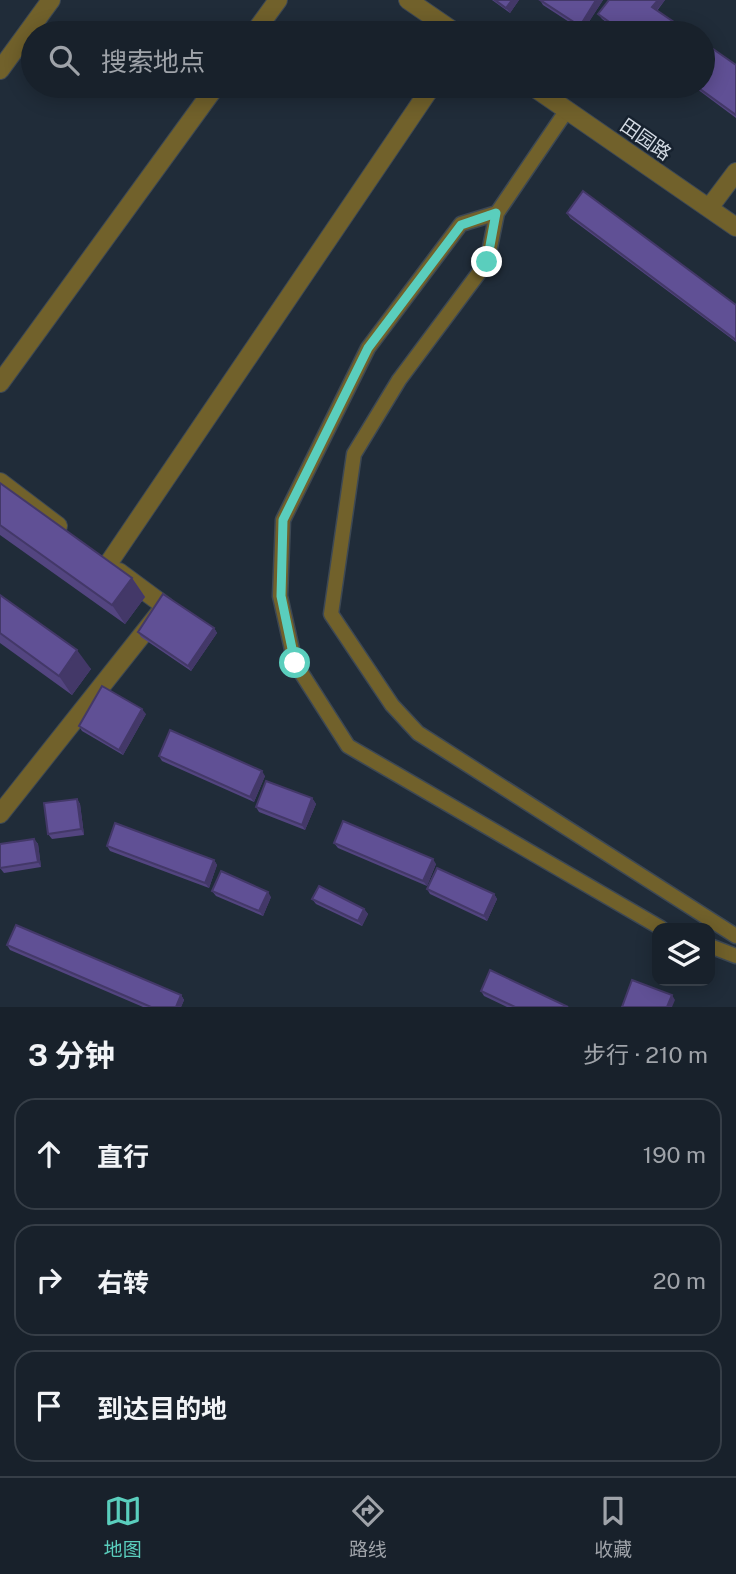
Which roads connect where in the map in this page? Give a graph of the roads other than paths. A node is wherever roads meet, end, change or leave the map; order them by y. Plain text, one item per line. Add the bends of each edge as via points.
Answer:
1 (51, 0) edge
2 (278, 0) edge
3 (408, 0) edge
4 (36, 21) edge
5 (263, 21) edge
6 (439, 21) edge
7 (21, 41) edge
8 (0, 70) edge
9 (207, 98) edge
10 (424, 98) edge
11 (550, 98) edge
12 (567, 110) junction
13 (736, 172) edge
14 (709, 208) junction
15 (496, 213) junction
16 (736, 227) edge
17 (0, 383) edge
18 (0, 482) edge
19 (76, 539) edge
20 (0, 814) edge
21 (652, 923) edge
22 (736, 936) edge
23 (715, 948) edge
24 (736, 956) edge

1 - 4 street
2 - 5 street
3 - 6 street
7 - 8 street
9 - 17 street
10 - 20 street via 103,560 165,606
11 - 12 street, 田园路
12 - 14 street, 田园路
12 - 15 street
13 - 14 street
14 - 16 street, 田园路
15 - 21 street via 461,225 368,348 283,520 281,596 295,663 348,746
15 - 22 street via 487,262 399,380 354,454 331,614 392,705 418,733
18 - 19 street
23 - 24 street

